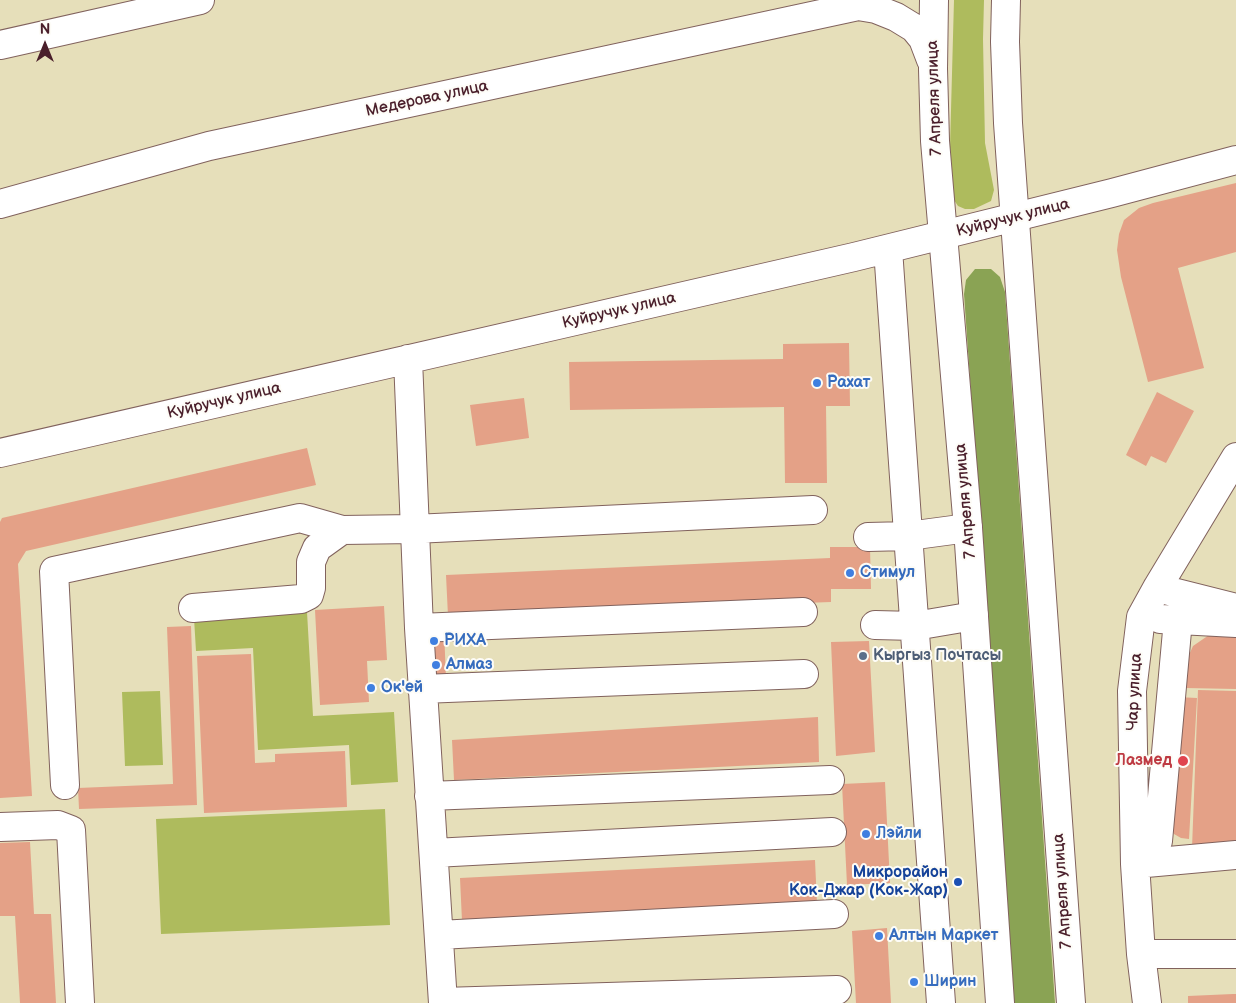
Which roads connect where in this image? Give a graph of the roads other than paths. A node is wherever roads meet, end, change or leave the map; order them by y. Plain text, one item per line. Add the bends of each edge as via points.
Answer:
1 (200, 0) edge
2 (934, 0) edge
3 (1006, 0) edge
4 (862, 3) edge
5 (0, 45) edge
6 (933, 65) junction
7 (1236, 160) edge
8 (0, 204) edge
9 (1016, 217) junction
10 (944, 235) junction
11 (888, 249) junction
12 (408, 359) junction
13 (0, 453) edge
14 (1236, 460) edge
15 (813, 510) dead end
16 (968, 528) junction
17 (414, 529) junction
18 (342, 530) junction
19 (908, 536) junction
20 (868, 537) dead end
21 (1157, 588) junction
22 (193, 608) dead end
23 (1236, 608) edge
24 (803, 612) dead end
25 (974, 616) junction
26 (1142, 617) junction
27 (1178, 620) junction
28 (1236, 623) edge
29 (875, 625) dead end
30 (915, 626) junction
31 (419, 628) junction
32 (804, 674) dead end
33 (422, 689) junction
34 (830, 780) dead end
35 (65, 785) dead end
36 (429, 796) junction
37 (0, 827) edge
38 (832, 832) dead end
39 (1158, 841) dead end
40 (434, 853) junction
41 (1236, 855) edge
42 (1135, 864) junction
43 (834, 914) dead end
44 (439, 935) junction
45 (1141, 954) junction
46 (1236, 954) edge
47 (837, 990) dead end
48 (443, 1002) edge
49 (80, 1003) edge
50 (941, 1003) edge
51 (1000, 1003) edge
52 (1071, 1003) edge
53 (1147, 1003) edge

1 - 5 main road
2 - 6 main road, 7 Апреля улица
3 - 9 main road, 7 Апреля улица via 1008,124
4 - 6 main road, Медерова улица via 914,28 926,44
4 - 8 main road, Медерова улица via 209,146
6 - 10 main road, 7 Апреля улица via 935,141
7 - 9 main road, Куйручук улица
9 - 10 main road, Куйручук улица
9 - 52 main road, 7 Апреля улица
10 - 11 main road, Куйручук улица
10 - 16 main road, 7 Апреля улица
11 - 12 main road, Куйручук улица
11 - 19 main road
12 - 13 main road, Куйручук улица
12 - 17 main road
14 - 21 main road, Чар улица
15 - 17 main road
16 - 19 main road
16 - 25 main road, 7 Апреля улица
17 - 18 main road
17 - 31 main road
18 - 22 main road via 317,548 311,562 309,595 302,599
18 - 35 main road via 300,518 54,571
19 - 20 main road
19 - 30 main road
21 - 23 main road
21 - 26 main road, Чар улица
24 - 31 main road
25 - 30 main road
25 - 51 main road, 7 Апреля улица
26 - 27 main road
26 - 42 main road, Чар улица via 1132,691
27 - 28 main road
27 - 39 main road
29 - 30 main road
30 - 50 main road
31 - 33 main road
32 - 33 main road
33 - 36 main road
34 - 36 main road
36 - 40 main road
37 - 49 main road via 58,825 71,830
38 - 40 main road
40 - 44 main road
41 - 42 main road
42 - 45 main road, Чар улица
43 - 44 main road
44 - 48 main road
45 - 46 main road
45 - 53 main road, Чар улица
47 - 48 main road

